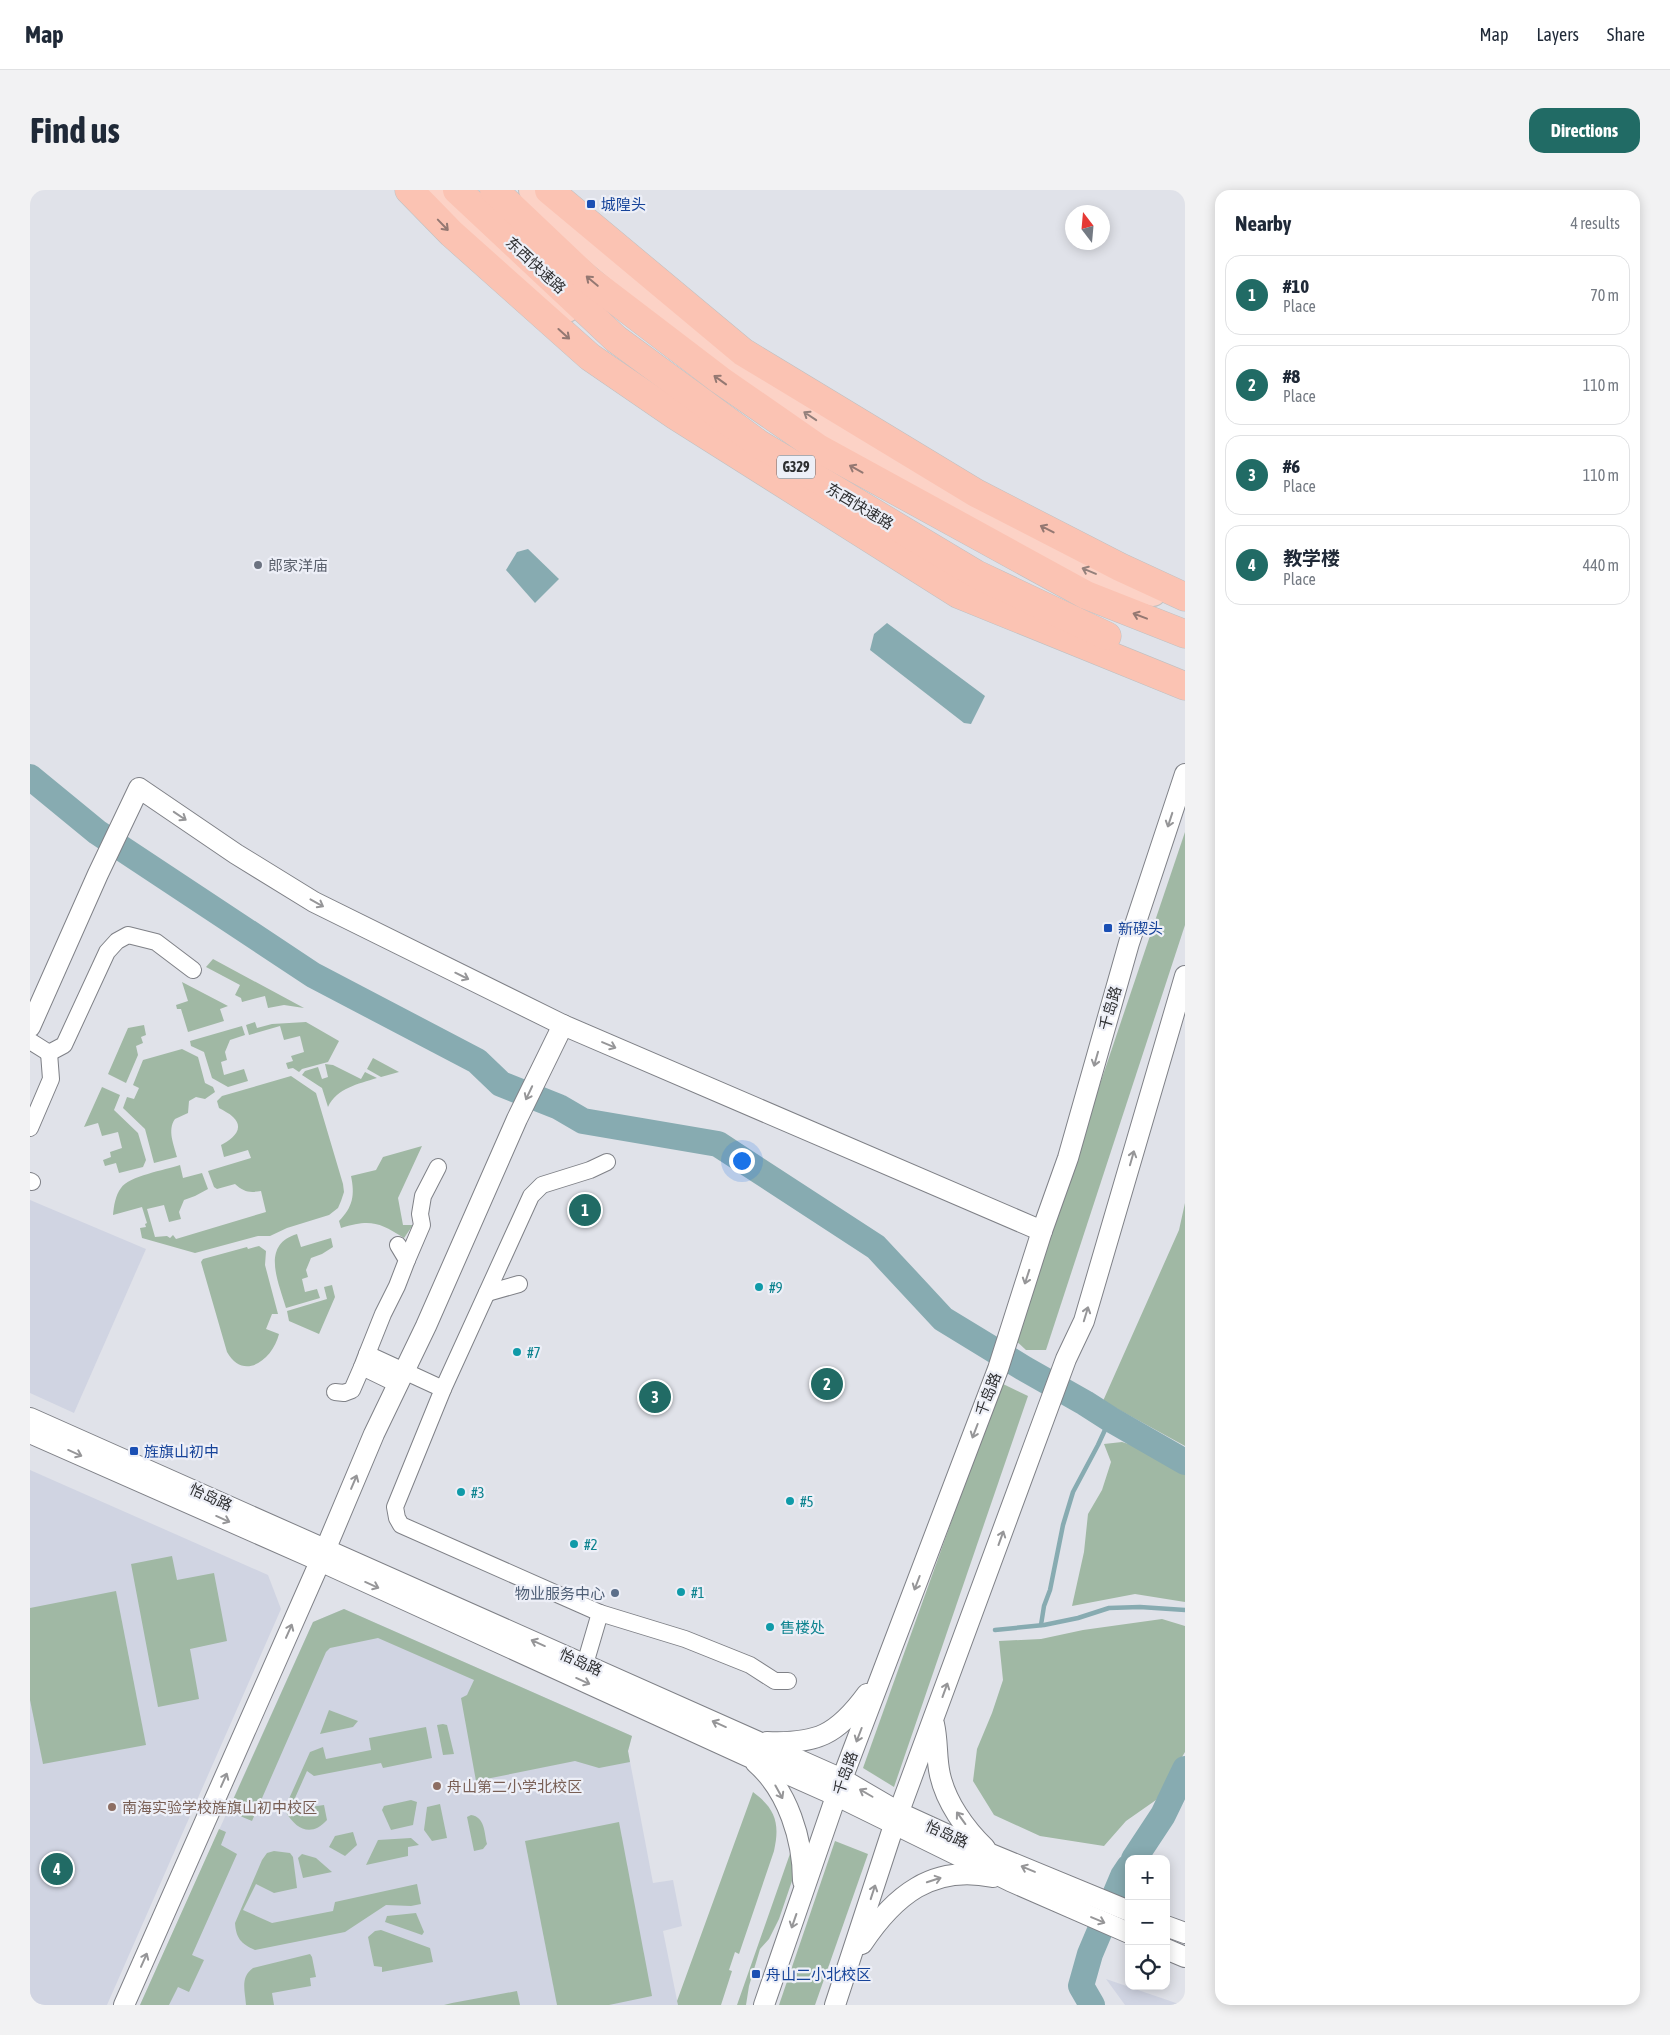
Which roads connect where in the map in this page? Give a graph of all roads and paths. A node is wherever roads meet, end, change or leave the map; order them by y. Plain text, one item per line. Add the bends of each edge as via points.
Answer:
1 (409, 190) edge
2 (437, 190) edge
3 (457, 190) edge
4 (494, 190) edge
5 (532, 190) edge
6 (550, 190) edge
7 (1185, 597) edge
8 (1185, 604) edge
9 (1185, 634) edge
10 (1185, 669) edge
11 (1185, 684) edge
12 (1185, 774) edge
13 (193, 970) dead end
14 (1185, 976) edge
15 (563, 1025) junction
16 (30, 1027) edge
17 (30, 1041) edge
18 (50, 1053) junction
19 (30, 1128) edge
20 (607, 1162) dead end
21 (438, 1167) dead end
22 (1042, 1231) junction
23 (398, 1245) dead end
24 (407, 1260) junction
25 (519, 1284) dead end
26 (487, 1293) junction
27 (364, 1360) junction
28 (401, 1378) junction
29 (443, 1389) junction
30 (335, 1392) dead end
31 (30, 1418) edge
32 (30, 1433) edge
33 (323, 1555) junction
34 (600, 1613) junction
35 (585, 1664) junction
36 (882, 1675) junction
37 (788, 1681) dead end
38 (934, 1722) junction
39 (752, 1748) junction
40 (840, 1788) junction
41 (897, 1819) junction
42 (992, 1854) junction
43 (1010, 1881) junction
44 (803, 1894) junction
45 (1070, 1897) junction
46 (1125, 1910) edge
47 (1170, 1928) edge
48 (1125, 1931) edge
49 (1185, 1934) edge
50 (1170, 1951) edge
51 (1185, 1957) edge
52 (851, 1960) junction
53 (124, 2005) edge
54 (764, 2005) edge
55 (835, 2005) edge

1 -> 11 highway via 452,234 590,357 676,416 958,594 1129,665
2 - 11 main road via 506,258 673,397 976,584
3 - 10 highway, 东西快速路 / G329 via 616,339 759,444 976,574
9 -> 4 highway, 东西快速路 / G329 via 1086,595 818,448 720,380 590,280
8 -> 5 main road via 1091,573 916,486 729,362 572,230
7 -> 6 highway via 976,493 743,352
12 -> 22 street, 千岛路 via 1129,943 1068,1158
13 - 18 street via 156,942 128,935 117,941 107,952 64,1045
38 -> 14 street via 1066,1359 1084,1322
16 -> 15 street via 140,788 236,854 314,902
15 -> 22 street
15 -> 28 street via 517,1119
17 - 18 street
18 - 19 street via 51,1079
20 - 26 street via 542,1185 531,1196
21 - 24 street via 423,1196 422,1225
22 -> 36 street, 千岛路 via 998,1369
23 - 24 street
24 - 27 street
25 - 26 street
26 - 29 street
27 - 28 street
27 - 30 street via 352,1390
28 - 29 street
33 -> 28 street
29 - 34 street via 395,1507 401,1525
31 - 33 street, 怡岛路
32 -> 33 street
35 -> 33 street, 怡岛路
33 -> 39 street
53 -> 33 street
34 - 35 street
34 - 37 street via 685,1639 750,1665 774,1681
39 -> 35 street, 怡岛路
36 - 39 street via 852,1716 821,1736 807,1741
36 -> 40 street, 千岛路
38 - 41 street
42 -> 38 street via 978,1841 945,1791
39 - 40 street, 怡岛路
39 -> 44 street via 788,1808 801,1848
40 - 41 street, 怡岛路
40 - 44 street, 千岛路
41 - 42 street, 怡岛路
41 - 43 street
52 -> 41 street
45 -> 42 street, 怡岛路
43 - 45 street
52 -> 43 street via 890,1909 919,1885 939,1877 958,1876 984,1875
44 -> 54 street, 千岛路
45 - 46 street, 怡岛路
45 -> 48 street
47 - 49 street
50 - 51 street
52 - 55 street

